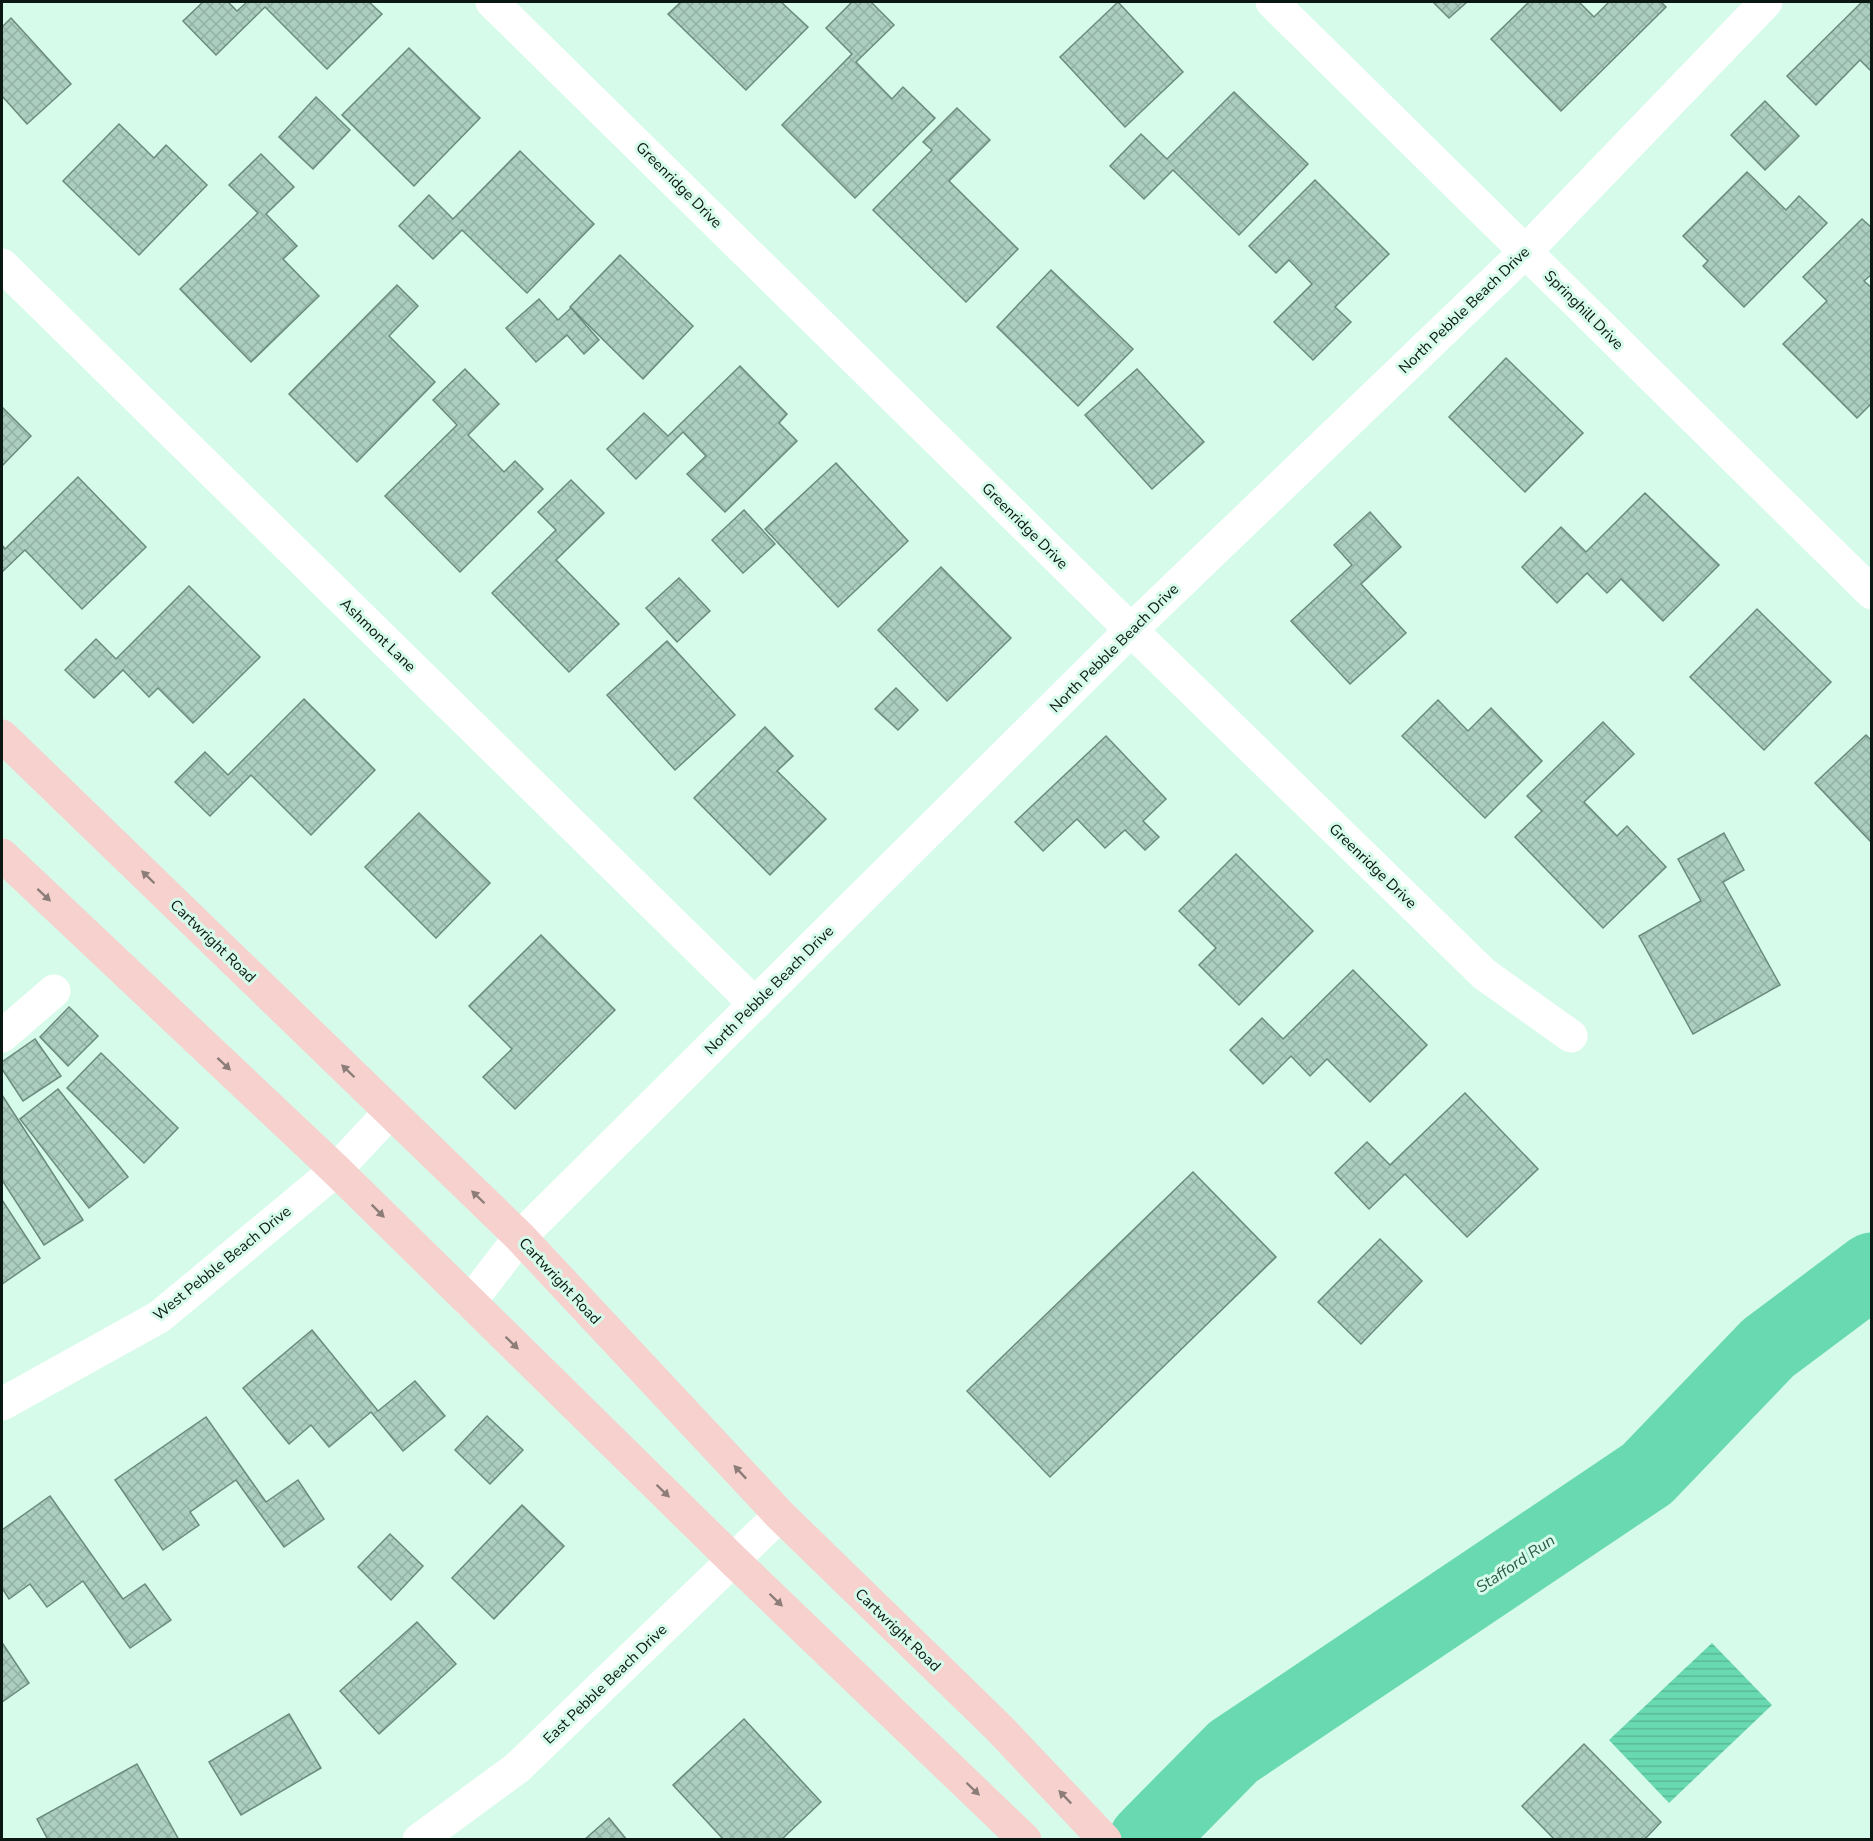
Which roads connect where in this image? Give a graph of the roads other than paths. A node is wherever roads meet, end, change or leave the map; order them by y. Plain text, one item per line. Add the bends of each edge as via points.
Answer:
1 (492, 2) edge
2 (1272, 2) edge
3 (1766, 2) edge
4 (1525, 252) junction
5 (2, 265) edge
6 (1872, 593) edge
7 (1131, 630) junction
8 (2, 736) edge
9 (2, 855) edge
10 (54, 991) dead end
11 (755, 1004) junction
12 (1571, 1035) dead end
13 (2, 1036) edge
14 (390, 1112) junction
15 (336, 1170) junction
16 (520, 1237) junction
17 (470, 1302) junction
18 (2, 1404) edge
19 (780, 1515) junction
20 (734, 1560) junction
21 (419, 1839) edge
22 (1025, 1839) edge
23 (1105, 1839) edge

1 - 7 street, Greenridge Drive
2 - 4 street, Springhill Drive
3 - 4 street, North Pebble Beach Drive
4 - 6 street, Springhill Drive
4 - 7 street, North Pebble Beach Drive
5 - 11 street, Ashmont Lane
7 - 11 street, North Pebble Beach Drive
7 - 12 street, Greenridge Drive via 1485,974
14 -> 8 main road, Cartwright Road
9 -> 15 main road
10 - 13 street
11 - 16 street, North Pebble Beach Drive
14 - 15 street, West Pebble Beach Drive
16 -> 14 main road, Cartwright Road
15 -> 17 main road
15 - 18 street, West Pebble Beach Drive via 159,1317
16 - 17 street, North Pebble Beach Drive
19 -> 16 main road, Cartwright Road
17 -> 20 main road
19 - 20 street, East Pebble Beach Drive
23 -> 19 main road, Cartwright Road via 998,1727
20 - 21 street, East Pebble Beach Drive via 517,1768
20 -> 22 main road

